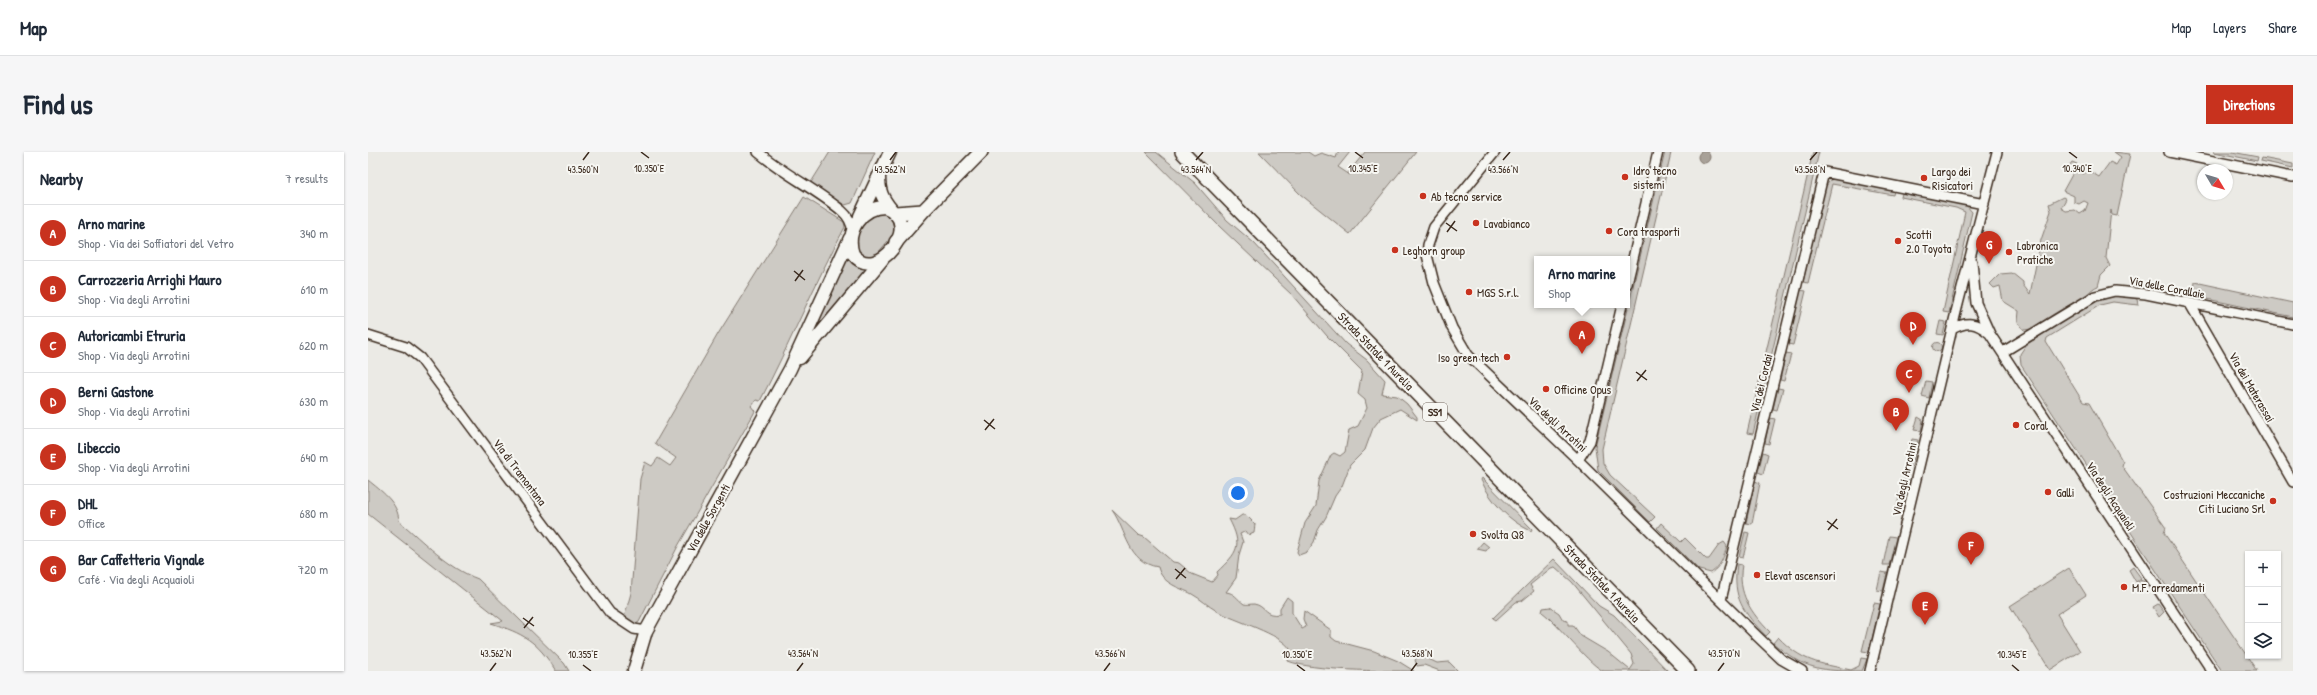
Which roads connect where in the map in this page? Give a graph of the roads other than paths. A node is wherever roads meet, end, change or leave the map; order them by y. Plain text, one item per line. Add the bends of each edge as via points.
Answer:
1 (758, 152) edge
2 (890, 152) edge
3 (981, 152) edge
4 (1171, 152) edge
5 (1182, 152) edge
6 (1495, 152) edge
7 (1658, 152) edge
8 (1997, 152) edge
9 (2169, 152) edge
10 (970, 158) edge
11 (879, 176) junction
12 (2293, 177) edge
13 (1984, 204) junction
14 (865, 206) junction
15 (842, 211) junction
16 (893, 211) junction
17 (923, 211) junction
18 (858, 221) junction
19 (851, 235) junction
20 (896, 242) junction
21 (1972, 252) junction
22 (883, 258) junction
23 (1630, 271) edge
24 (2190, 304) junction
25 (1621, 308) edge
26 (2293, 324) edge
27 (1952, 329) junction
28 (1990, 334) junction
29 (368, 335) edge
30 (2003, 352) junction
31 (790, 369) junction
32 (1578, 460) junction
33 (2293, 482) edge
34 (1721, 600) junction
35 (646, 631) junction
36 (634, 671) edge
37 (1677, 671) edge
38 (1688, 671) edge
39 (1802, 671) edge
40 (1870, 671) edge
41 (2212, 671) edge

1 - 15 street
2 - 11 main road, Via delle Sorgenti
3 - 10 highway
4 - 37 highway, Strada Statale 1 Aurelia / SS1
5 - 38 highway, Strada Statale 1 Aurelia / SS1
6 - 32 street, Via degli Arrotini via 1431,233 1427,255 1434,283 1452,328 1468,355
7 - 23 street
8 - 13 street, Via degli Arrotini
9 - 12 street
10 - 17 highway
11 - 14 main road, Via delle Sorgenti
11 - 16 main road, Via delle Sorgenti via 882,199
13 - 21 street, Via degli Arrotini
13 - 34 street, Via dei Cordai via 1824,172
14 - 15 street via 855,212
14 - 18 main road, Via delle Sorgenti
15 - 19 street via 850,222
16 - 17 highway
16 - 18 main road, Via delle Sorgenti via 885,207 873,208
16 - 20 main road, Via delle Sorgenti via 902,229
17 - 20 highway
18 - 19 main road, Via delle Sorgenti
19 - 22 main road via 852,254 860,261 867,264
19 - 31 main road, Via delle Sorgenti
20 - 22 main road, Via delle Sorgenti
21 - 27 street, Via degli Arrotini
21 - 28 street, Via degli Acquaioli via 1976,303
22 - 31 main road, Via delle Sorgenti
24 - 26 street, Via delle Corallaie
24 - 30 street, Via delle Corallaie via 2134,292 2105,292
24 - 33 street, Via dei Materassai
25 - 32 street via 1590,441
27 - 28 street, Via degli Acquaioli via 1967,323 1981,326
27 - 40 street, Via degli Arrotini
28 - 30 street, Via degli Acquaioli
29 - 35 street, Via di Tramontana via 406,347 420,358 610,613 634,629
30 - 41 street, Via degli Acquaioli
31 - 35 main road, Via delle Sorgenti
32 - 34 street, Via degli Arrotini
34 - 39 street, Via degli Arrotini via 1773,652
35 - 36 main road, Via delle Sorgenti

